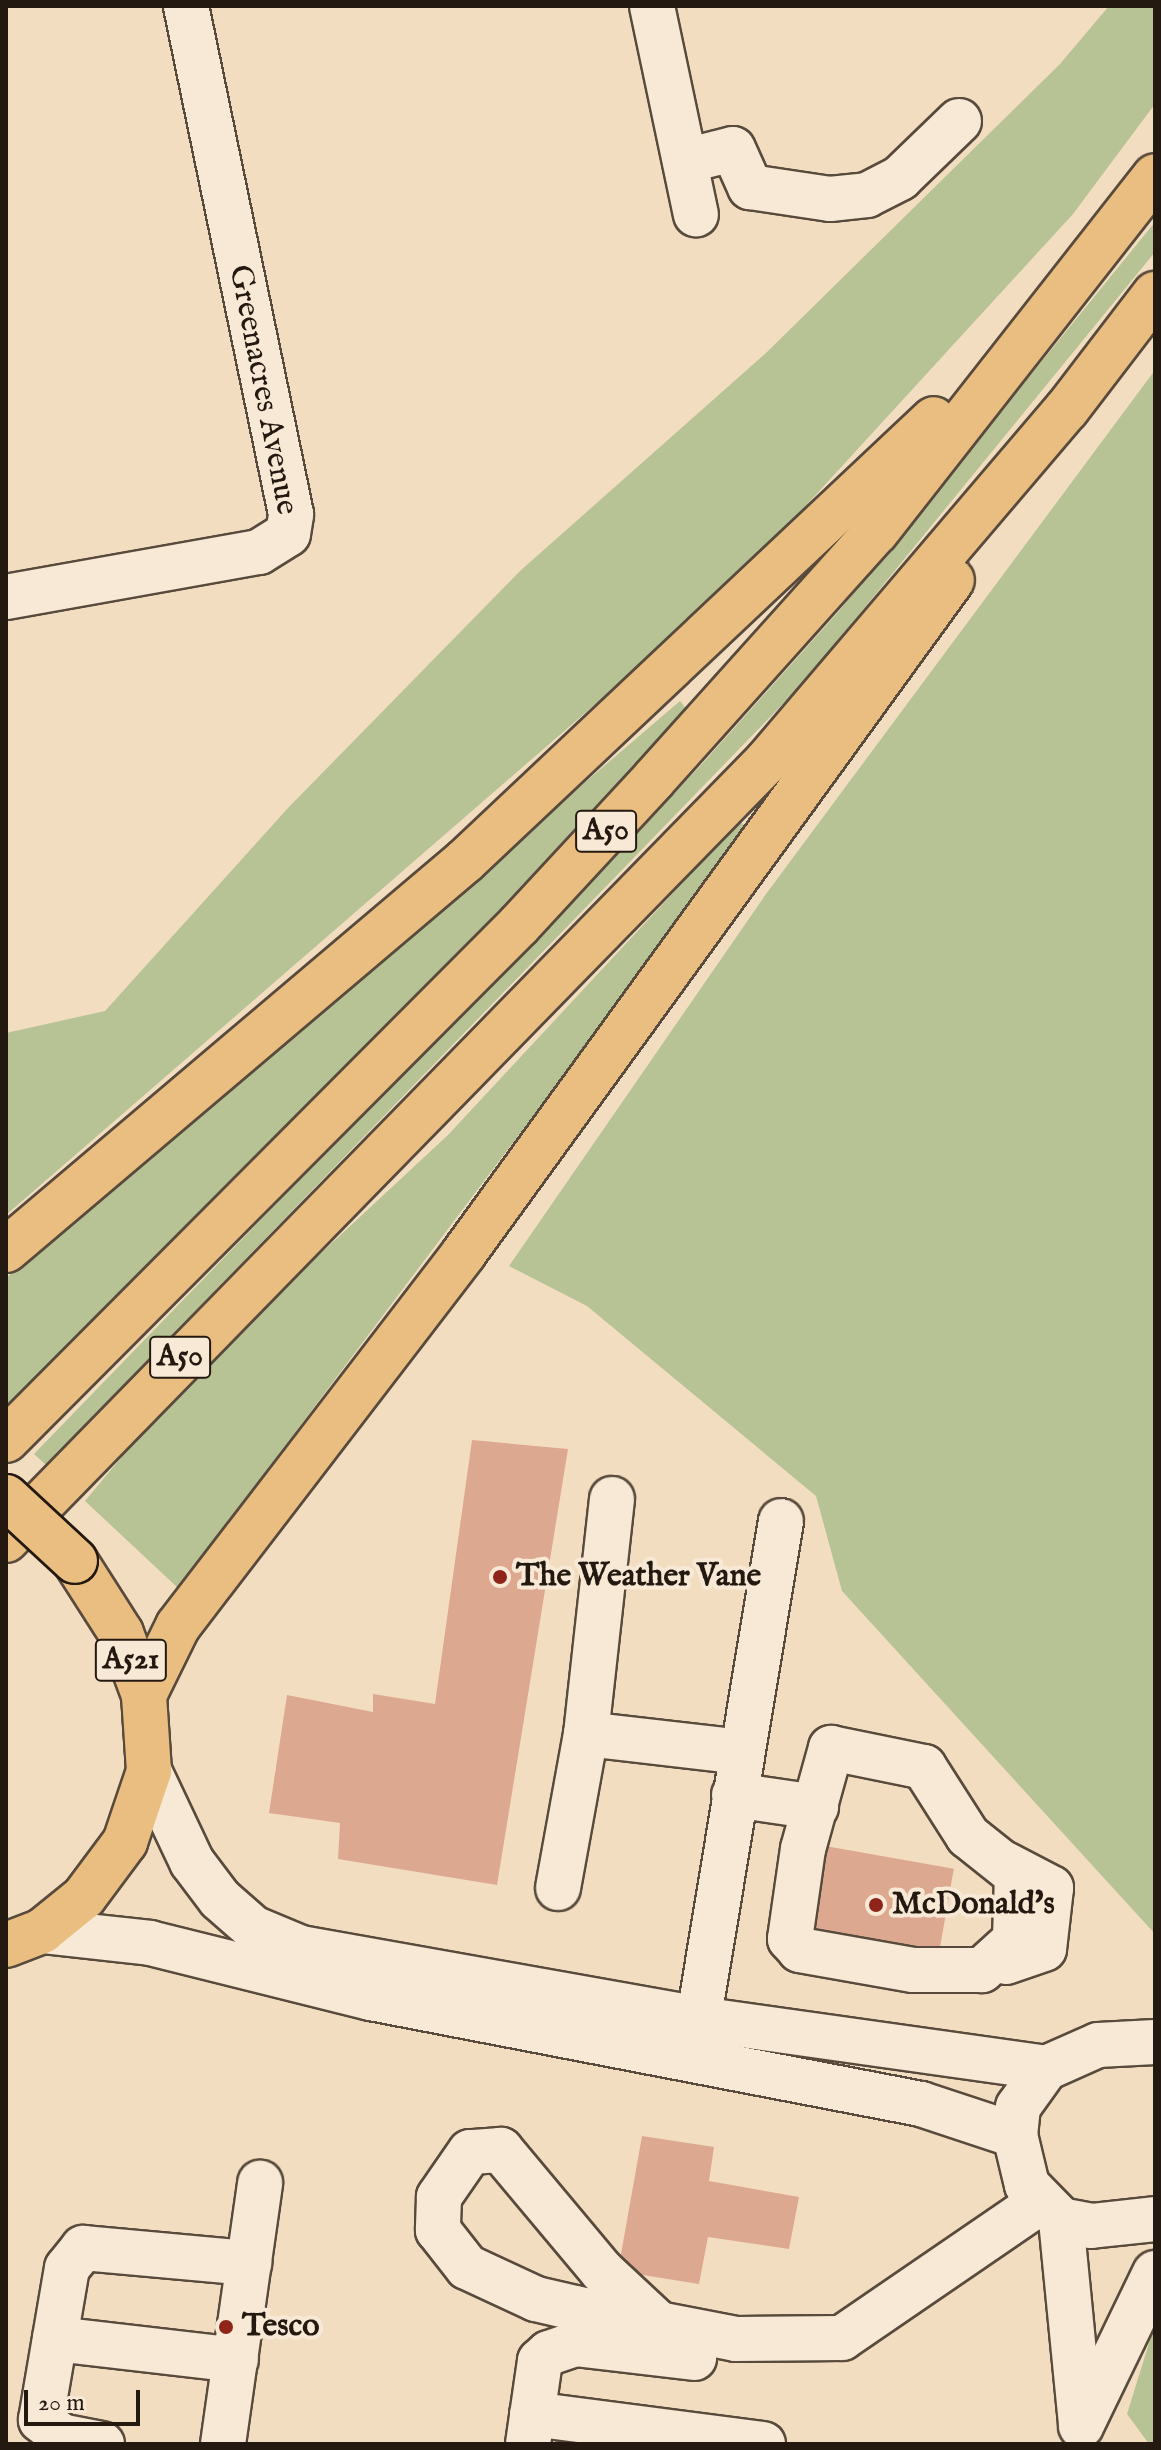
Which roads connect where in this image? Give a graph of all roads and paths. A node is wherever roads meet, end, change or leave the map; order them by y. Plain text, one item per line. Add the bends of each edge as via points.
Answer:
1 (186, 6) edge
2 (652, 6) edge
3 (959, 121) dead end
4 (685, 161) junction
5 (1155, 176) edge
6 (696, 214) dead end
7 (1069, 282) junction
8 (1155, 294) edge
9 (1067, 409) junction
10 (6, 597) edge
11 (6, 1250) edge
12 (6, 1440) edge
13 (6, 1497) edge
14 (612, 1499) dead end
15 (781, 1521) dead end
16 (6, 1540) edge
17 (144, 1695) junction
18 (586, 1734) junction
19 (741, 1752) junction
20 (149, 1771) junction
21 (734, 1795) junction
22 (816, 1807) junction
23 (558, 1888) dead end
24 (24, 1938) edge
25 (696, 2039) junction
26 (1155, 2042) edge
27 (1046, 2068) junction
28 (1015, 2135) junction
29 (260, 2183) dead end
30 (1050, 2212) junction
31 (1155, 2219) edge
32 (249, 2263) junction
33 (1155, 2273) edge
34 (536, 2299) junction
35 (659, 2324) junction
36 (55, 2339) junction
37 (736, 2339) junction
38 (236, 2360) junction
39 (522, 2434) edge
40 (1079, 2434) edge
41 (102, 2444) edge
42 (223, 2444) edge
43 (763, 2444) edge

1 - 10 street, Greenacres Avenue via 291,514 288,534 259,552
2 - 4 street
3 - 4 street via 900,178 867,195 830,199 750,187 733,149
4 - 6 street
5 - 7 main road, A50
7 - 11 main road via 832,521 612,728
7 - 12 main road, A50 via 876,532 644,790
8 - 9 main road, A50
9 - 16 main road, A50 via 767,761
9 - 17 main road via 885,680 464,1253 178,1626
13 - 17 main road, A521, bridge via 75,1561 121,1633
14 - 18 street
15 - 19 street
17 - 20 main road, A521
18 - 19 street
18 - 23 street
19 - 21 street
20 - 24 main road, A521 via 125,1842 84,1897
20 - 25 street via 192,1862 253,1928 337,1959
21 - 22 street
21 - 25 street
22 - 22 street via 790,1939 800,1950 913,1970 982,1970 1044,1949 1051,1888 1005,1864 968,1836 924,1767 831,1748
24 - 25 street via 150,1943 371,1998
25 - 27 street
25 - 28 street
26 - 27 street via 1098,2045
27 - 28 street via 1018,2107
28 - 30 street via 1018,2161
29 - 32 street
30 - 31 street via 1091,2226
30 - 37 street via 842,2338
30 - 40 street
32 - 36 street via 83,2248 67,2268
32 - 38 street
33 - 40 street
34 - 35 street
34 - 35 street via 467,2267 438,2230 439,2197 470,2152 501,2150 602,2271
34 - 39 street
35 - 37 street
36 - 38 street
36 - 41 street via 41,2420 61,2436
37 - 39 street via 694,2358 575,2344 540,2361
38 - 42 street
39 - 43 street

